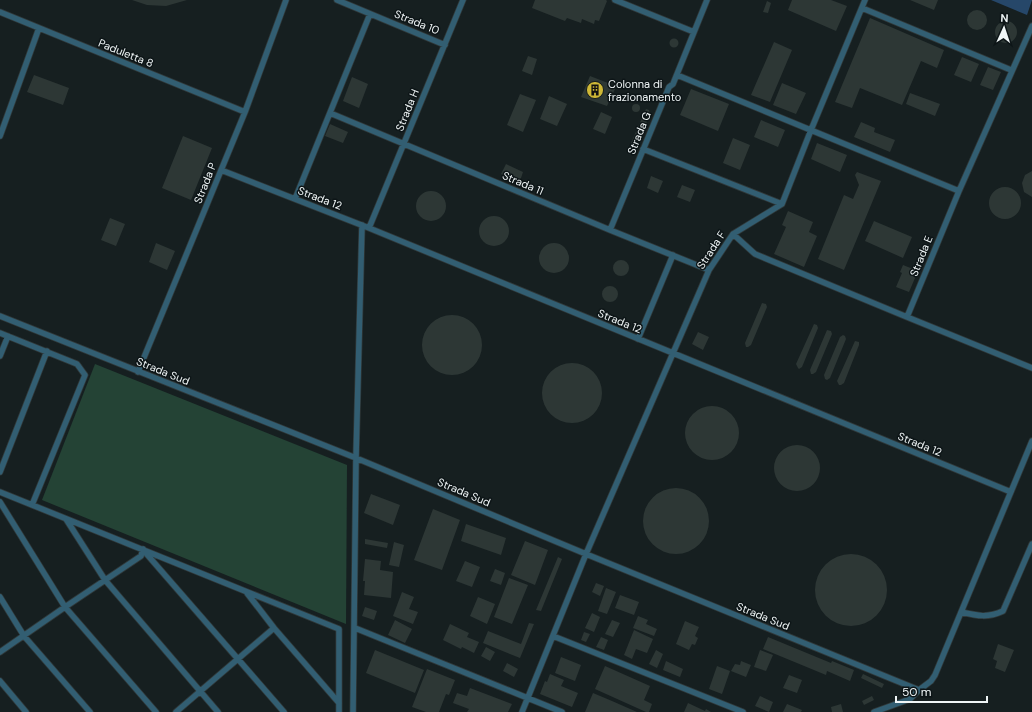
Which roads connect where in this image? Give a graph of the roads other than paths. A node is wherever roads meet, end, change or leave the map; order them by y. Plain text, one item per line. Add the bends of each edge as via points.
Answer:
1 (286, 0) edge
2 (337, 0) edge
3 (463, 0) edge
4 (615, 0) edge
5 (708, 0) edge
6 (865, 0) edge
7 (862, 8) junction
8 (0, 12) edge
9 (370, 14) junction
10 (1032, 26) edge
11 (39, 28) junction
12 (694, 32) junction
13 (445, 44) junction
14 (1011, 70) junction
15 (677, 75) junction
16 (245, 112) junction
17 (330, 113) junction
18 (811, 130) junction
19 (0, 136) edge
20 (404, 144) junction
21 (643, 150) junction
22 (221, 170) junction
23 (959, 191) junction
24 (295, 199) junction
25 (782, 204) junction
26 (362, 225) junction
27 (369, 228) junction
28 (610, 230) junction
29 (734, 234) junction
30 (673, 255) junction
31 (709, 270) junction
32 (0, 316) edge
33 (907, 317) junction
34 (0, 333) edge
35 (8, 336) junction
36 (638, 339) junction
37 (47, 351) junction
38 (673, 354) junction
39 (0, 356) edge
40 (1032, 368) edge
41 (138, 372) junction
42 (1032, 441) edge
43 (356, 458) junction
44 (0, 472) edge
45 (0, 492) edge
46 (1010, 492) junction
47 (0, 502) edge
48 (32, 505) junction
49 (66, 518) junction
50 (1032, 544) edge
51 (143, 549) junction
52 (586, 554) junction
53 (105, 580) junction
54 (246, 591) junction
55 (0, 597) edge
56 (65, 607) junction
57 (961, 612) junction
58 (274, 628) junction
59 (355, 628) junction
60 (24, 636) junction
61 (553, 636) junction
62 (0, 652) edge
63 (238, 660) junction
64 (0, 681) edge
65 (919, 690) junction
66 (200, 692) junction
67 (527, 697) junction
68 (339, 703) junction
69 (26, 712) edge
70 (90, 712) edge
71 (156, 712) edge
72 (176, 712) edge
73 (218, 712) edge
74 (284, 712) edge
75 (339, 712) edge
76 (353, 712) edge
77 (522, 712) edge
78 (562, 712) edge
79 (744, 712) edge
80 (874, 712) edge

1 - 16 lane, Strada P
2 - 9 lane, Strada 10
3 - 13 lane, Strada H
4 - 12 lane
5 - 12 lane, Strada G
6 - 7 lane
7 - 14 lane
7 - 18 lane
8 - 11 lane, Paduletta 8
9 - 13 lane, Strada 10
9 - 17 lane
10 - 14 lane, Strada E
11 - 16 lane, Paduletta 8
11 - 19 lane
12 - 15 lane, Strada G
13 - 20 lane, Strada H
14 - 23 lane, Strada E
15 - 18 lane
15 - 21 lane, Strada G via 669,87
16 - 22 lane, Strada P
17 - 20 lane, Strada 11
17 - 24 lane
18 - 23 lane
18 - 25 lane
20 - 27 lane, Strada H
20 - 28 lane, Strada 11
21 - 25 lane
21 - 28 lane, Strada G
22 - 24 lane, Strada 12
22 - 41 lane, Strada P
23 - 33 lane, Strada E
24 - 26 lane, Strada 12
25 - 29 lane, Strada F
26 - 27 lane, Strada 12
26 - 43 lane
27 - 36 lane, Strada 12
28 - 30 lane, Strada 11
29 - 31 lane, Strada F
29 - 33 lane via 755,254
30 - 31 lane, Strada 11
30 - 36 lane
31 - 38 lane, Strada F
32 - 41 lane, Strada Sud
33 - 40 lane
34 - 35 lane
35 - 37 lane
35 - 39 lane
36 - 38 lane, Strada 12
37 - 44 lane
37 - 48 lane via 77,364 85,375
38 - 46 lane, Strada 12
38 - 52 lane, Strada F
41 - 43 lane, Strada Sud
42 - 46 lane
43 - 52 lane, Strada Sud
43 - 59 lane
45 - 48 lane
46 - 57 lane
47 - 56 lane
48 - 49 lane
49 - 51 lane
49 - 53 lane
50 - 57 lane via 1003,612 992,616
51 - 53 lane via 141,556
51 - 54 lane
51 - 63 lane
52 - 61 lane, Strada F
52 - 65 lane, Strada Sud
53 - 56 lane
53 - 66 lane
54 - 58 lane
54 - 68 lane via 339,629
55 - 60 lane
56 - 60 lane
56 - 71 lane
57 - 65 lane via 936,675
58 - 63 lane
58 - 68 lane
59 - 67 lane
59 - 76 lane
60 - 62 lane
60 - 70 lane
61 - 67 lane, Strada F
61 - 79 lane
63 - 66 lane
63 - 74 lane
64 - 69 lane
65 - 80 lane via 910,699
66 - 72 lane
66 - 73 lane
67 - 77 lane, Strada F
67 - 78 lane
68 - 75 lane

